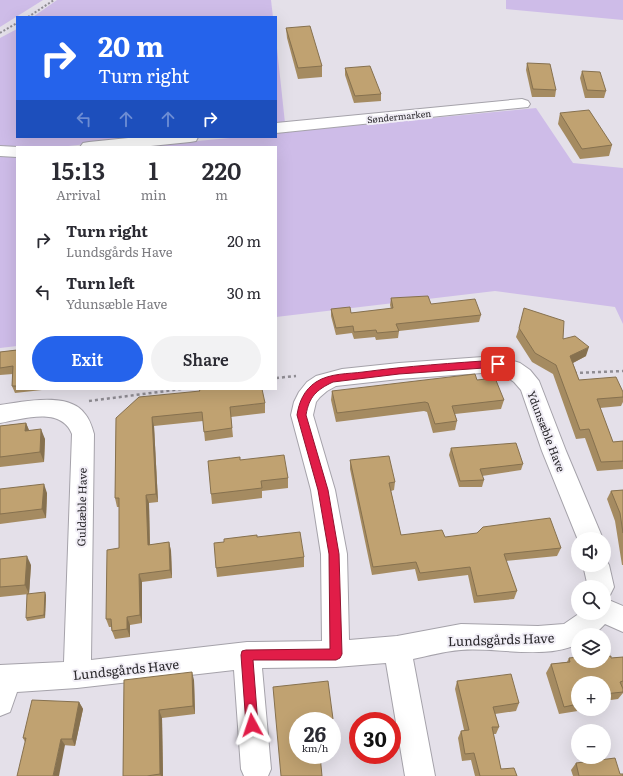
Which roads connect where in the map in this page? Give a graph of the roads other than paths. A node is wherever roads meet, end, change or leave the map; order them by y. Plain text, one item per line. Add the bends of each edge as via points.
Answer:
1 (522, 104) dead end
2 (277, 128) edge
3 (180, 138) edge
4 (99, 146) edge
5 (0, 151) edge
6 (16, 152) edge
7 (0, 414) edge
8 (587, 532) edge
9 (611, 614) edge
10 (592, 620) edge
11 (623, 620) edge
12 (397, 649) junction
13 (336, 654) junction
14 (246, 655) junction
15 (77, 675) junction
16 (2, 687) edge
17 (256, 769) dead end
18 (420, 776) edge

1 - 2 street, Søndermarken
3 - 4 street
5 - 6 street
7 - 15 street, Guldæble Have via 42,408 62,410 76,418 83,434
8 - 13 street, Ydunsæble Have via 531,387 512,369 498,364 399,370 331,379 320,384 310,393 302,415 323,490 334,554
9 - 11 street
10 - 12 street, Lundsgårds Have via 567,636 538,639 461,637
12 - 13 street, Lundsgårds Have
12 - 18 street
13 - 14 street, Lundsgårds Have
14 - 15 street, Lundsgårds Have
14 - 17 street
15 - 16 street, Lundsgårds Have

